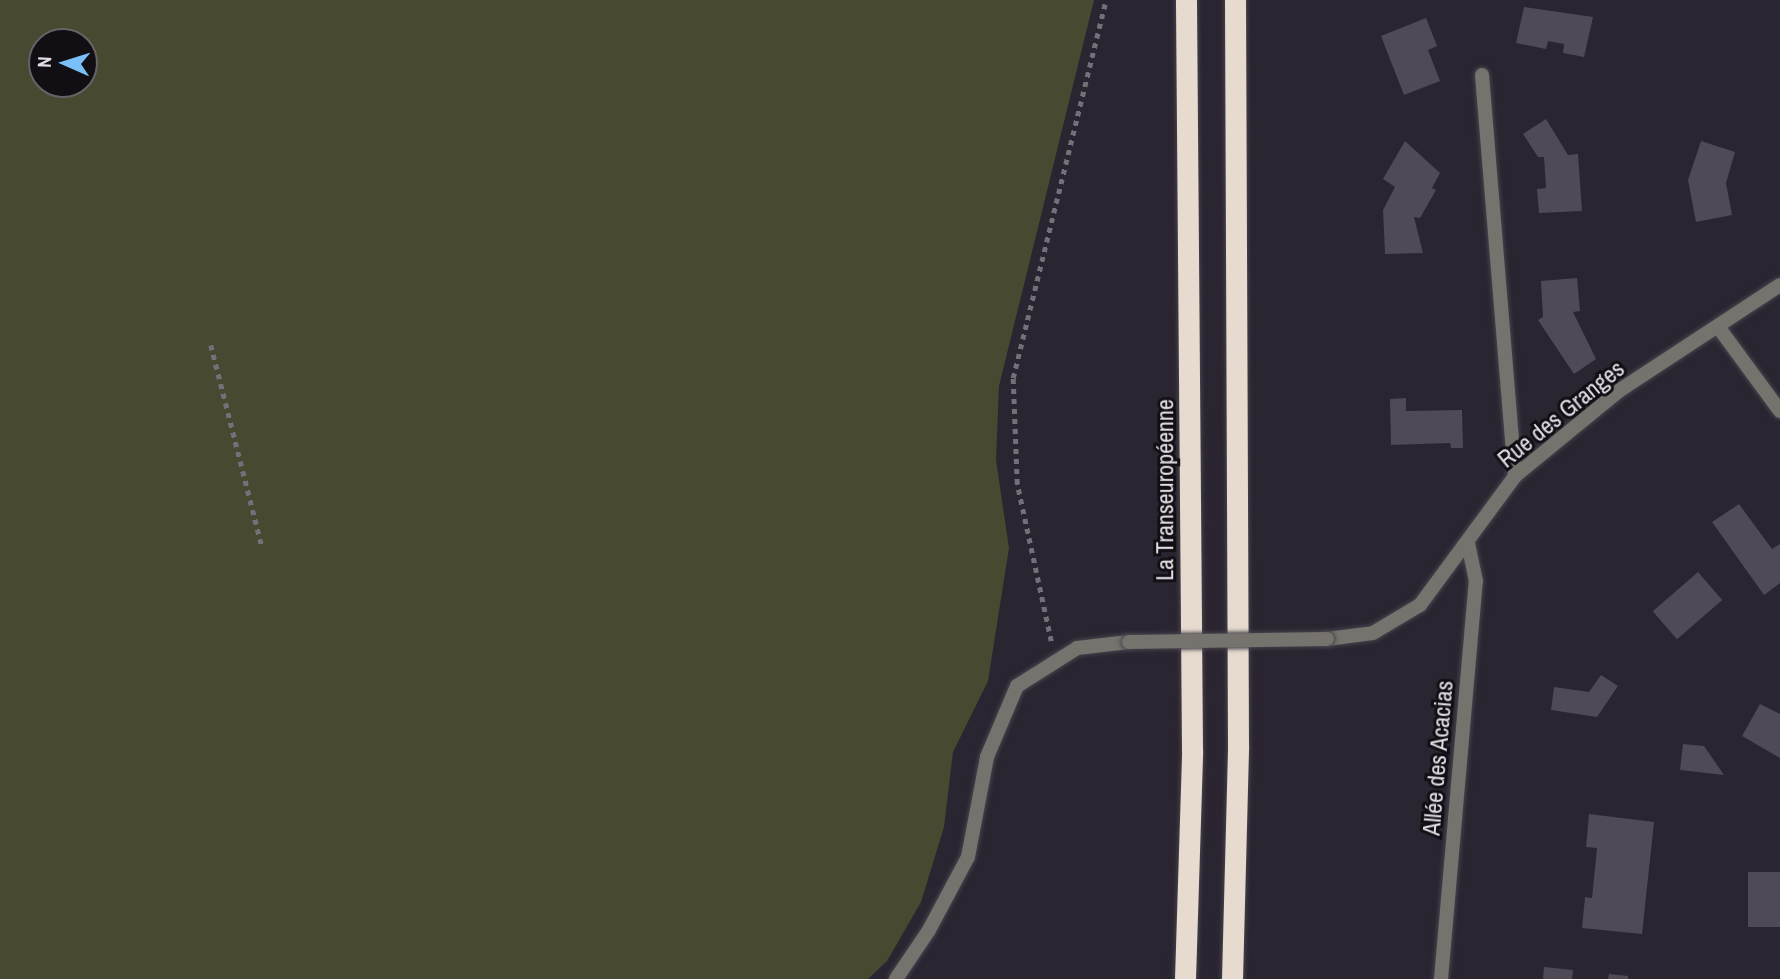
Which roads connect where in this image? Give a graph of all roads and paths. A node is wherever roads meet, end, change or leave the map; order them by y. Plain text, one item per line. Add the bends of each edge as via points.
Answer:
1 (1106, 0) edge
2 (1186, 0) edge
3 (1235, 0) edge
4 (1482, 75) dead end
5 (1780, 285) edge
6 (1719, 328) junction
7 (211, 345) dead end
8 (1780, 411) edge
9 (1516, 476) junction
10 (1468, 542) junction
11 (262, 546) dead end
12 (1054, 663) junction
13 (896, 979) edge
14 (1185, 979) edge
15 (1232, 979) edge
16 (1441, 979) edge

1 - 12 path via 1013,378 1017,484
2 - 14 highway, La Transeuropéenne via 1192,750
3 - 15 highway via 1238,745
4 - 9 street
5 - 6 street, Rue des Granges
6 - 8 street
6 - 9 street, Rue des Granges via 1620,390
7 - 11 path
9 - 10 street, Rue des Granges
10 - 12 street, Rue des Granges, bridge via 1420,605 1373,633 1327,639 1129,642 1077,648
10 - 16 street, Allée des Acacias via 1476,581
12 - 13 street via 1017,686 987,757 968,857 929,930

